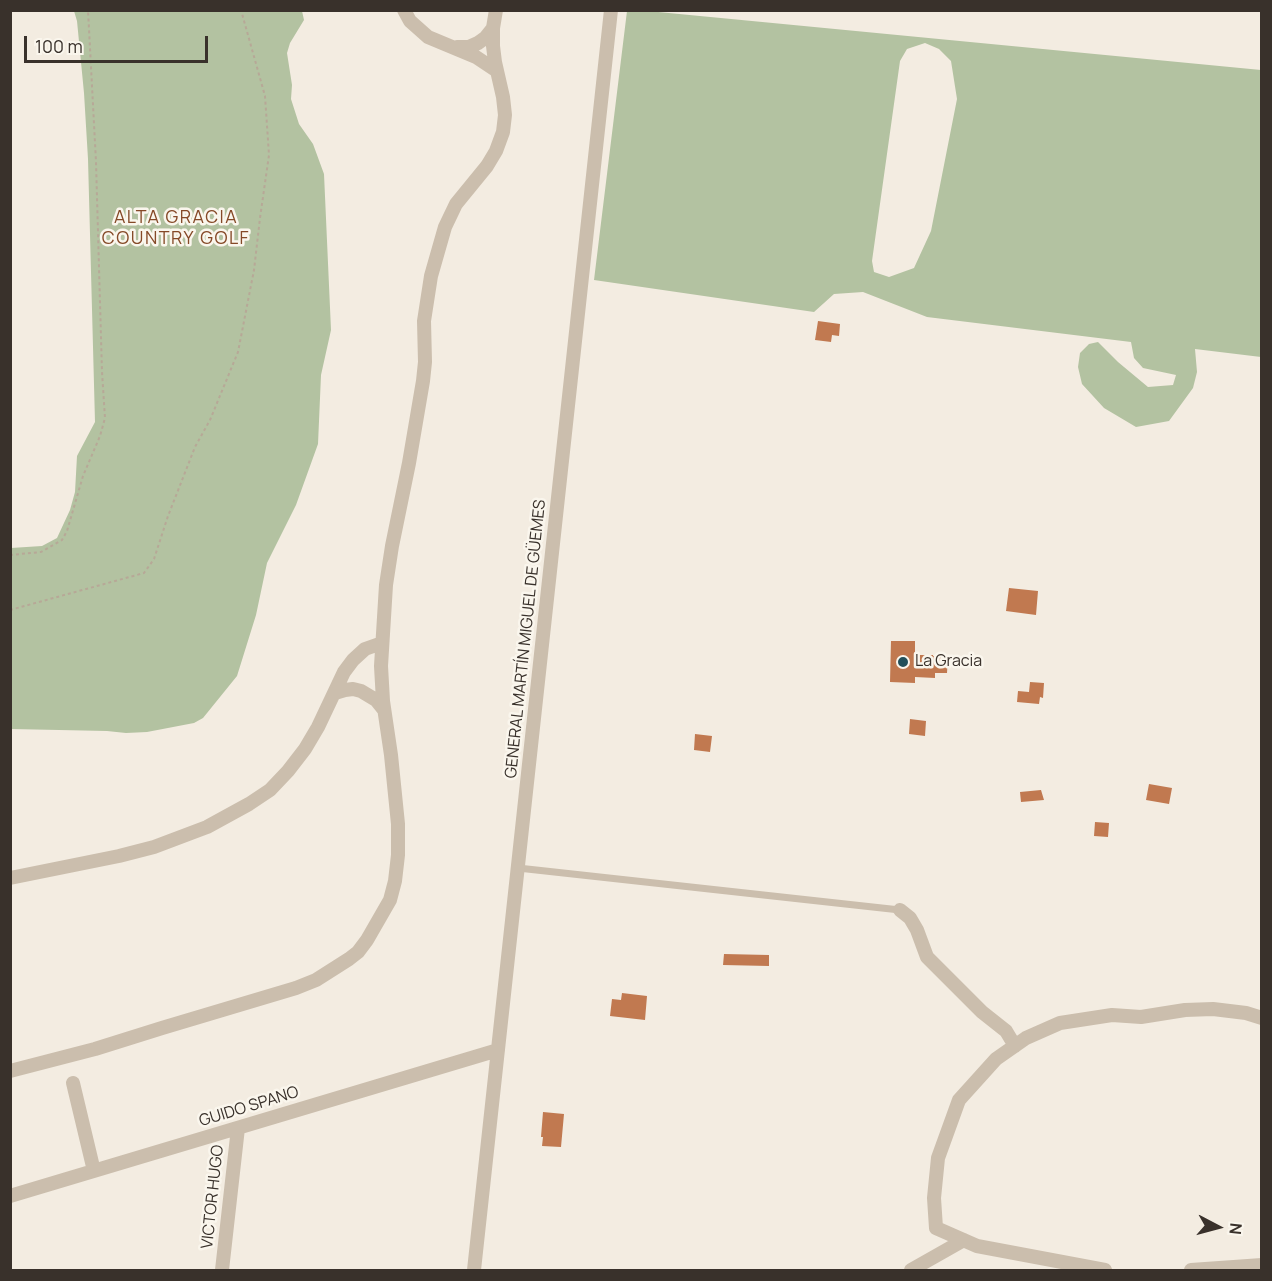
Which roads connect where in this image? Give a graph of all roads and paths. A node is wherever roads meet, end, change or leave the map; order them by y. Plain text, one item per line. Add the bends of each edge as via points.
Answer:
1 (88, 10) edge
2 (242, 10) edge
3 (404, 10) edge
4 (496, 10) edge
5 (612, 10) edge
6 (493, 28) junction
7 (455, 47) junction
8 (497, 71) junction
9 (10, 555) edge
10 (10, 610) edge
11 (382, 643) junction
12 (335, 693) junction
13 (384, 710) junction
14 (518, 868) junction
15 (10, 878) edge
16 (900, 910) joint
17 (1262, 1018) edge
18 (1015, 1046) junction
19 (498, 1050) junction
20 (10, 1071) edge
21 (73, 1083) dead end
22 (238, 1128) junction
23 (94, 1171) junction
24 (10, 1196) edge
25 (964, 1240) junction
26 (1262, 1265) edge
27 (222, 1270) edge
28 (474, 1270) edge
29 (911, 1270) edge
30 (1105, 1270) edge
31 (1191, 1270) edge

1 - 9 path via 105,418 62,540 41,552
2 - 10 path via 265,96 269,155 254,270 238,352 195,447 154,559 144,573
3 - 7 street via 428,37
4 - 6 street
5 - 14 street, GENERAL MARTÍN MIGUEL DE GÜEMES
6 - 7 street via 478,43
6 - 8 street
7 - 8 street
8 - 11 street via 505,114 496,151 456,204 431,276 424,321 423,381 392,546
11 - 12 street via 353,660
11 - 13 street
12 - 13 street via 361,691
12 - 15 street via 288,771 270,789 228,817 154,847
13 - 20 street via 397,813 398,855 390,900 358,952 316,981 296,988
14 - 16 lane
14 - 19 street, GENERAL MARTÍN MIGUEL DE GÜEMES
16 - 18 street via 910,918 927,957 1006,1031
17 - 18 street via 1213,1009 1141,1017 1112,1015 1060,1023
18 - 25 street via 996,1059 959,1100 938,1158 933,1198 936,1228
19 - 22 street, GUIDO SPANO
19 - 28 street, GENERAL MARTÍN MIGUEL DE GÜEMES
21 - 23 street
22 - 23 street, GUIDO SPANO
22 - 27 street, VICTOR HUGO
23 - 24 street, GUIDO SPANO
25 - 29 street
25 - 30 street via 977,1246
26 - 31 street

